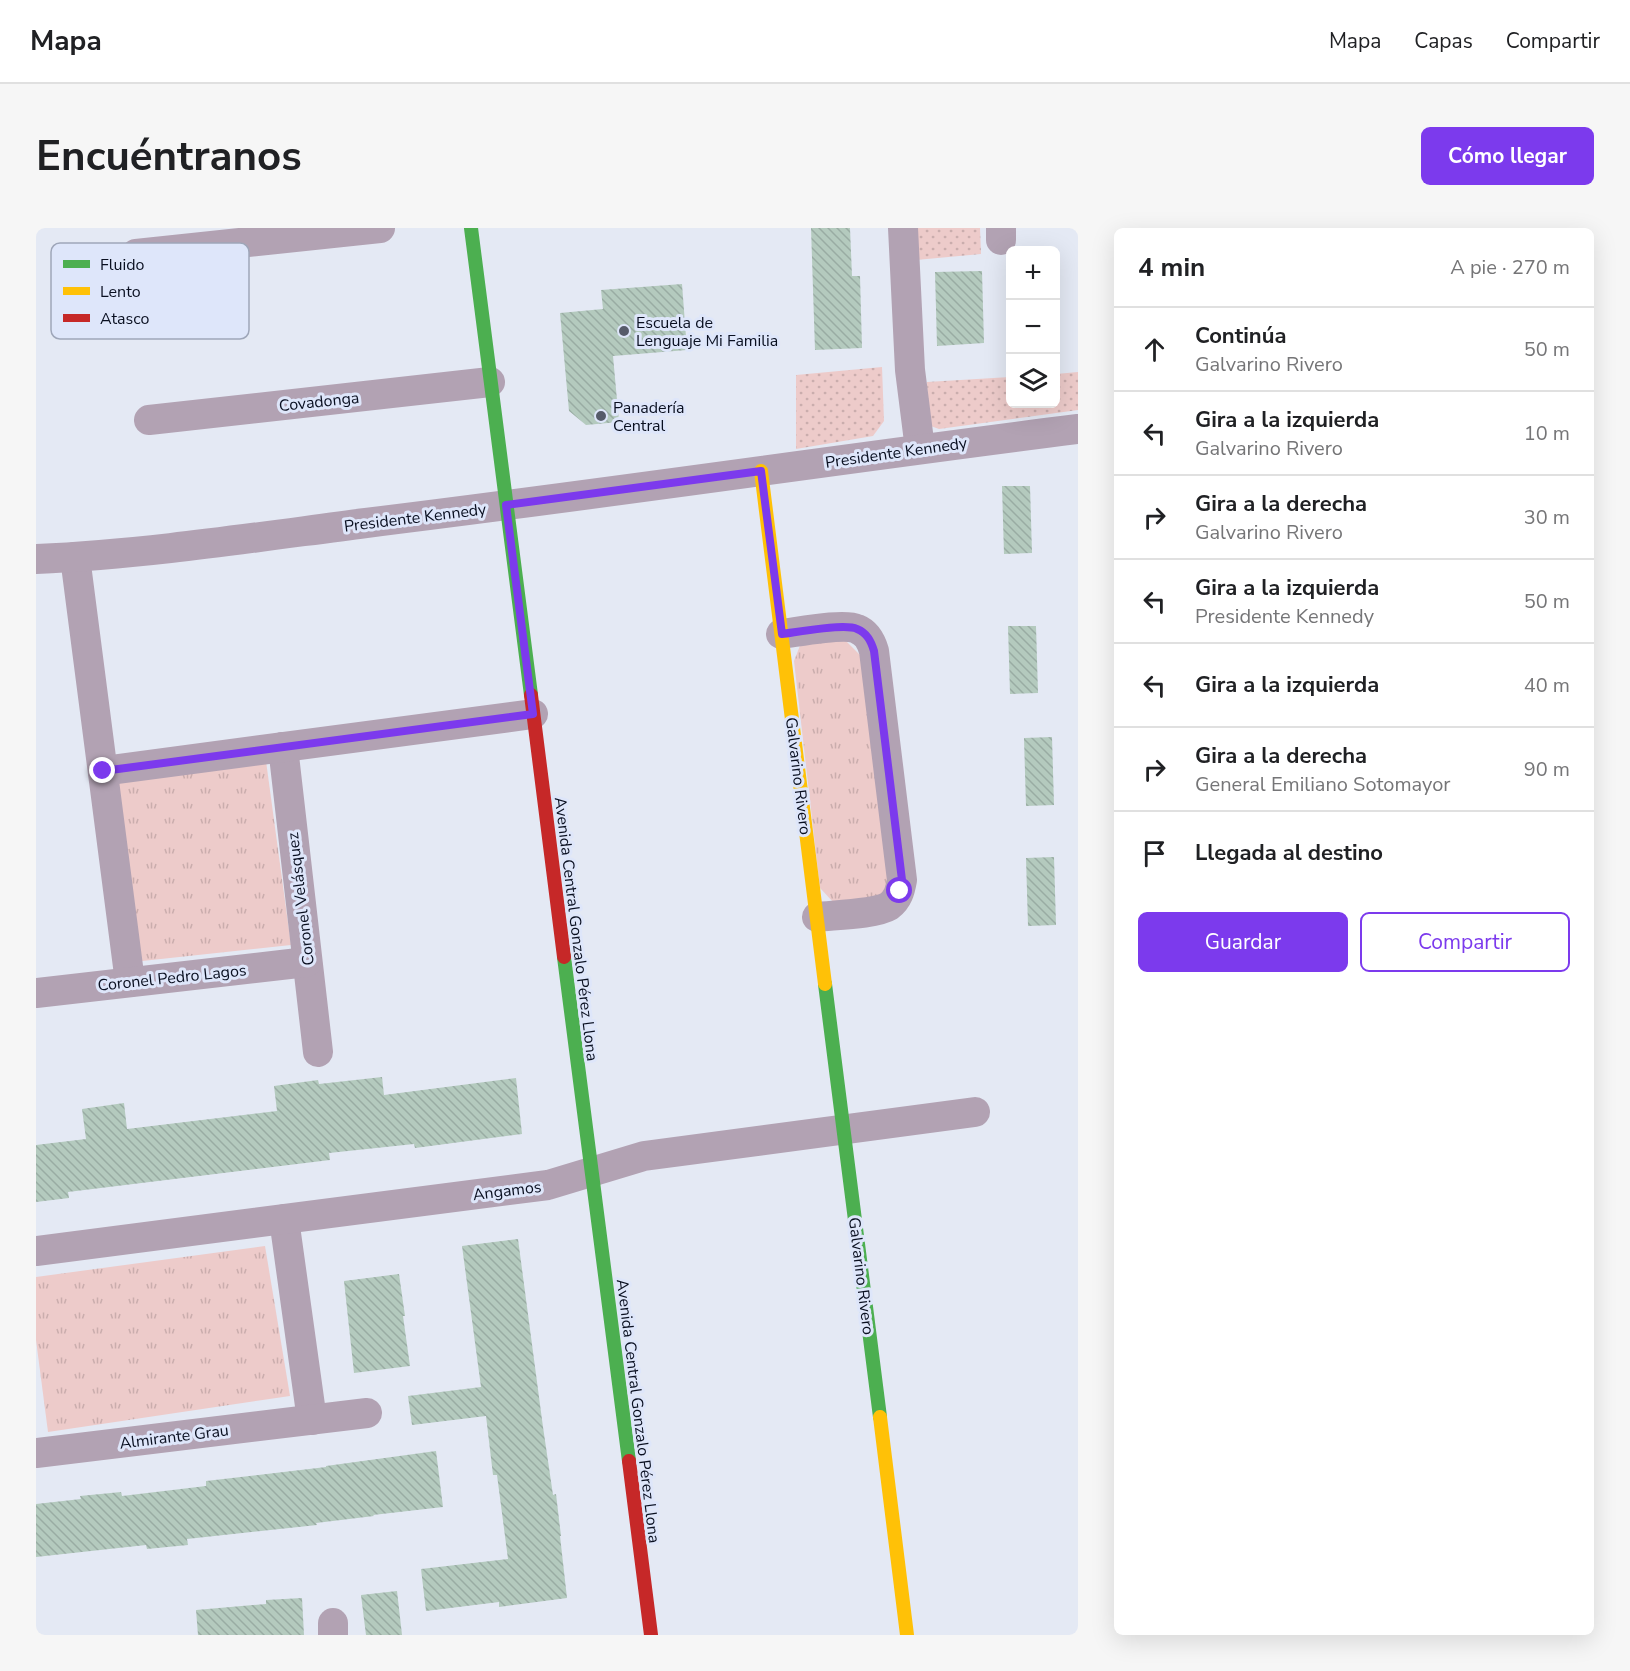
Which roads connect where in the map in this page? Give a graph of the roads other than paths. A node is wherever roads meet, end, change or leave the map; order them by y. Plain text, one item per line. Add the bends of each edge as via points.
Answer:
1 (380, 228) edge
2 (471, 228) edge
3 (903, 228) edge
4 (239, 243) edge
5 (490, 382) junction
6 (149, 420) dead end
7 (1078, 429) edge
8 (920, 449) junction
9 (761, 471) junction
10 (506, 505) junction
11 (75, 557) junction
12 (36, 559) edge
13 (782, 634) junction
14 (533, 714) junction
15 (283, 747) junction
16 (103, 771) junction
17 (817, 917) junction
18 (307, 962) junction
19 (130, 982) junction
20 (36, 993) edge
21 (318, 1052) dead end
22 (975, 1112) dead end
23 (844, 1130) junction
24 (592, 1171) junction
25 (284, 1219) junction
26 (36, 1251) edge
27 (367, 1413) dead end
28 (312, 1420) junction
29 (36, 1453) edge
30 (651, 1635) edge
31 (907, 1635) edge

1 - 4 street
2 - 5 street, Avenida Central Gonzalo Pérez Llona
3 - 8 street via 910,370
5 - 6 street, Covadonga
5 - 10 street, Avenida Central Gonzalo Pérez Llona
7 - 8 street, Presidente Kennedy
8 - 9 street, Presidente Kennedy
9 - 10 street, Presidente Kennedy
9 - 13 street, Galvarino Rivero
10 - 11 street, Presidente Kennedy
10 - 14 street, Avenida Central Gonzalo Pérez Llona
11 - 12 street, Presidente Kennedy
11 - 16 street
13 - 17 street, Galvarino Rivero
13 - 17 street via 855,627 871,640 874,651 902,880 900,891 895,901 883,909
14 - 15 street
14 - 24 street, Avenida Central Gonzalo Pérez Llona
15 - 16 street
15 - 18 street, Coronel Velásquez
16 - 19 street
17 - 23 street, Galvarino Rivero
18 - 19 street, Coronel Pedro Lagos
18 - 21 street, Coronel Velásquez
19 - 20 street, Coronel Pedro Lagos
22 - 23 street, Angamos
23 - 24 street, Angamos via 644,1156
23 - 31 street, Galvarino Rivero
24 - 25 street, Angamos via 548,1185
24 - 30 street, Avenida Central Gonzalo Pérez Llona
25 - 26 street, Angamos
25 - 28 street
27 - 28 street, Almirante Grau
28 - 29 street, Almirante Grau

